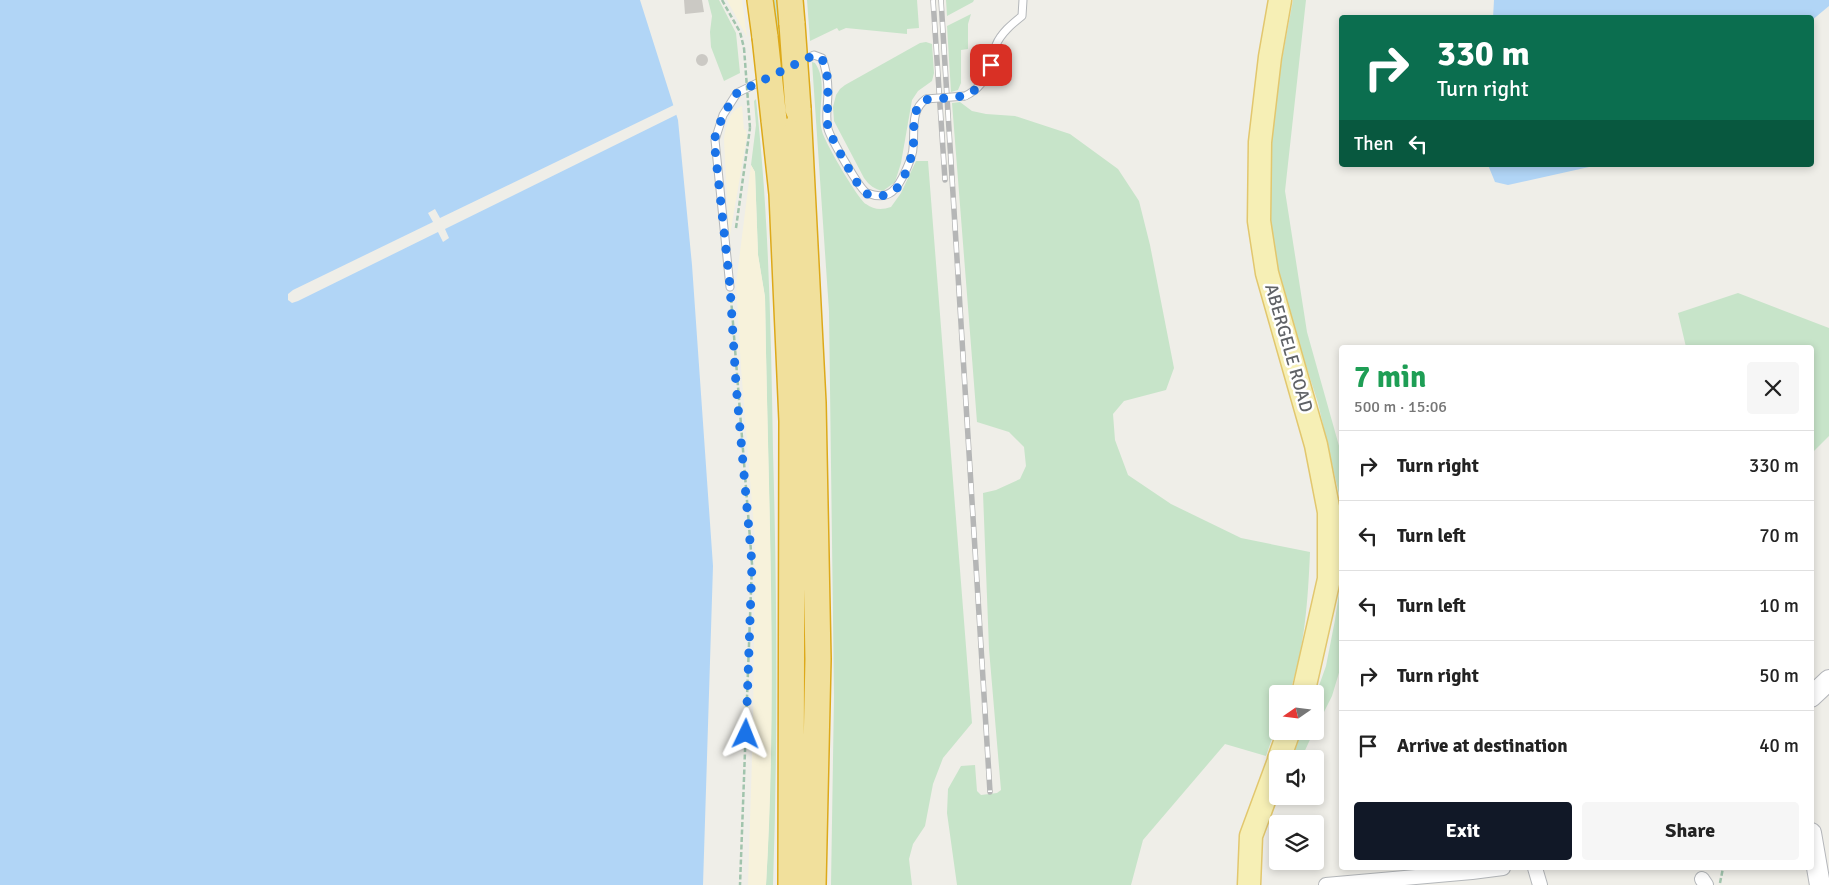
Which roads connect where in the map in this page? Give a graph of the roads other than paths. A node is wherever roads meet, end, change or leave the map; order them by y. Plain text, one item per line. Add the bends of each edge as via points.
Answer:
1 (760, 0) edge
2 (1023, 0) edge
3 (1280, 0) edge
4 (791, 12) edge
5 (730, 286) road end
6 (1829, 680) edge
7 (1305, 685) edge
8 (1814, 694) edge
9 (1269, 787) edge
10 (1814, 850) edge
11 (1488, 870) edge
12 (1536, 870) edge
13 (791, 885) edge
14 (813, 885) edge
15 (1249, 885) edge
16 (1326, 885) edge
17 (1540, 885) edge
18 (1820, 885) edge

1 - 13 highway, bridge via 755,43 774,120 782,194 792,421
2 - 5 lane, bridge via 1022,16 996,44 982,84 965,96 926,99 920,104 914,120 913,150 899,186 888,195 864,192 829,130 827,75 822,58 814,55 737,93 723,115 714,140
3 - 7 main road, ABERGELE ROAD via 1260,142 1260,221 1267,273 1316,445 1329,512 1329,579
4 - 14 highway, bridge via 813,403 818,659
6 - 8 street
9 - 15 main road via 1251,836
10 - 18 street
11 - 16 street
12 - 17 street

